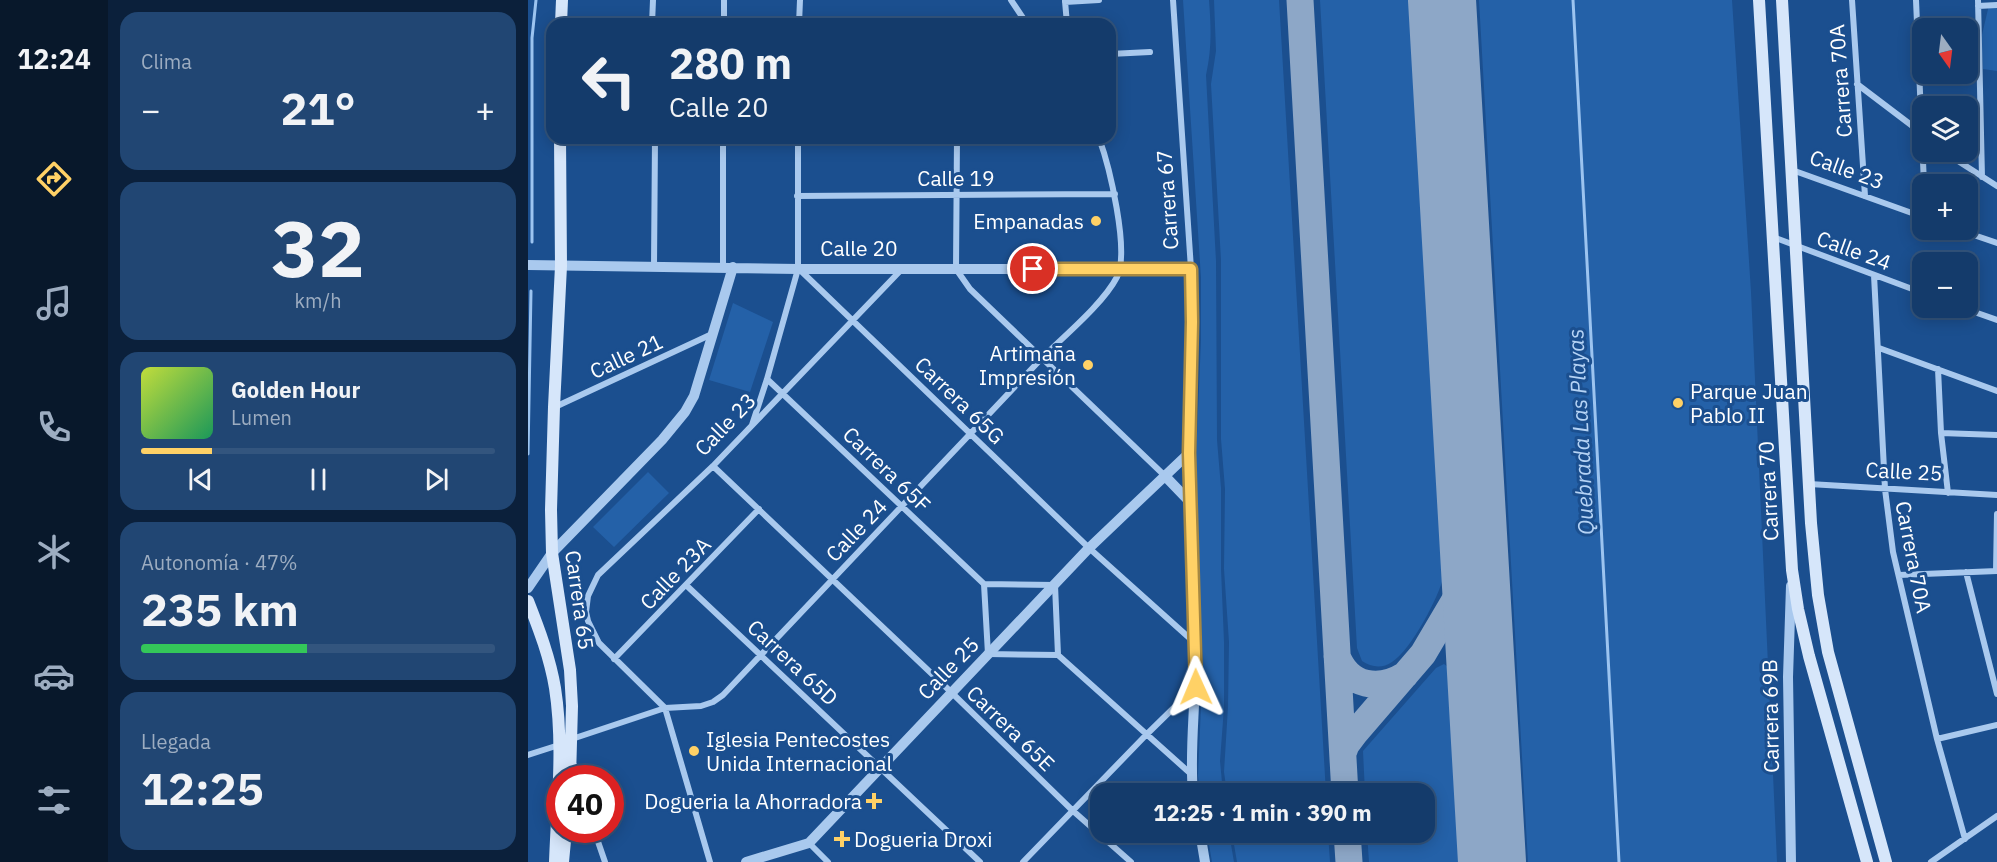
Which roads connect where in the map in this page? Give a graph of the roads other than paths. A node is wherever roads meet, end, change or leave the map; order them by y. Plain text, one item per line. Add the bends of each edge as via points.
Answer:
1 (562, 0) edge
2 (653, 0) edge
3 (724, 0) edge
4 (800, 0) edge
5 (1011, 0) edge
6 (1099, 0) edge
7 (1173, 0) edge
8 (1760, 0) edge
9 (1782, 0) edge
10 (1852, 0) edge
11 (1916, 0) edge
12 (1065, 1) edge
13 (1978, 3) edge
14 (1997, 5) edge
15 (561, 18) edge
16 (652, 18) edge
17 (724, 18) edge
18 (800, 18) edge
19 (1023, 18) edge
20 (1066, 18) edge
21 (1150, 52) dead end
22 (1116, 54) edge
23 (1857, 84) junction
24 (1920, 96) edge
25 (1912, 126) edge
26 (560, 144) edge
27 (655, 144) edge
28 (723, 144) edge
29 (798, 144) edge
30 (957, 144) edge
31 (1101, 144) edge
32 (1959, 162) edge
33 (1792, 170) junction
34 (1982, 177) junction
35 (1997, 186) edge
36 (1114, 194) junction
37 (957, 195) junction
38 (797, 196) junction
39 (1865, 196) junction
40 (1912, 213) edge
41 (1978, 236) edge
42 (1773, 237) junction
43 (1997, 243) edge
44 (1796, 246) junction
45 (528, 264) edge
46 (561, 266) junction
47 (654, 267) junction
48 (728, 267) junction
49 (904, 267) junction
50 (798, 268) junction
51 (956, 268) junction
52 (1191, 269) junction
53 (1120, 270) junction
54 (1874, 275) junction
55 (1912, 289) edge
56 (1978, 313) edge
57 (852, 320) junction
58 (1997, 320) edge
59 (712, 334) junction
60 (1879, 348) junction
61 (1042, 358) junction
62 (1938, 369) junction
63 (767, 379) junction
64 (1997, 391) edge
65 (783, 392) junction
66 (554, 407) junction
67 (751, 428) junction
68 (971, 433) junction
69 (1941, 433) junction
70 (1997, 435) edge
71 (1189, 453) junction
72 (713, 466) junction
73 (1164, 475) junction
74 (1809, 484) junction
75 (1885, 489) junction
76 (1948, 493) junction
77 (1997, 495) edge
78 (1190, 501) junction
79 (902, 506) junction
80 (759, 508) junction
81 (1997, 514) edge
82 (1089, 548) junction
83 (552, 553) junction
84 (1792, 570) junction
85 (1996, 571) edge
86 (1966, 572) junction
87 (1899, 575) junction
88 (832, 578) junction
89 (984, 584) junction
90 (686, 585) junction
91 (1055, 585) junction
92 (528, 588) edge
93 (528, 601) edge
94 (534, 629) edge
95 (1195, 643) junction
96 (988, 654) junction
97 (761, 655) junction
98 (1058, 655) junction
99 (614, 659) junction
100 (1196, 687) junction
101 (951, 692) junction
102 (1997, 694) edge
103 (665, 708) junction
104 (1997, 725) edge
105 (1146, 735) junction
106 (571, 739) junction
107 (1937, 739) junction
108 (559, 745) junction
109 (528, 755) edge
110 (572, 758) junction
111 (571, 765) edge
112 (574, 765) edge
113 (882, 768) junction
114 (1191, 774) junction
115 (1192, 783) edge
116 (1072, 810) junction
117 (1997, 816) edge
118 (1965, 839) junction
119 (565, 843) edge
120 (598, 843) edge
121 (809, 843) junction
122 (1202, 843) edge
123 (555, 862) edge
124 (563, 862) edge
125 (605, 862) edge
126 (710, 862) edge
127 (746, 862) edge
128 (828, 862) edge
129 (980, 862) edge
130 (1023, 862) edge
131 (1131, 862) edge
132 (1205, 862) edge
133 (1791, 862) edge
134 (1867, 862) edge
135 (1886, 862) edge
136 (1931, 862) edge

1 - 15 main road
2 - 16 street
3 - 17 street
4 - 18 street
5 - 19 street
6 - 12 street
7 - 52 street, Carrera 67
8 - 42 main road, Carrera 70
9 - 33 main road, Carrera 70
10 - 23 street, Carrera 70A
11 - 24 street
12 - 20 street
13 - 14 street
13 - 34 street
21 - 22 street
23 - 25 street
23 - 39 street, Carrera 70A
26 - 46 main road, Carrera 65
27 - 47 street
28 - 48 street
29 - 38 street
30 - 37 street
31 - 36 street
32 - 34 street
33 - 39 street, Calle 23
33 - 44 main road, Carrera 70
34 - 35 street
36 - 37 street, Calle 19
36 - 53 street
37 - 38 street, Calle 19
37 - 51 street
38 - 50 street
39 - 40 street, Calle 23
41 - 43 street
42 - 44 street, Calle 24
42 - 84 main road, Carrera 70
44 - 54 street, Calle 24
44 - 74 main road, Carrera 70
45 - 46 street, Calle 20
46 - 47 street, Calle 20
46 - 66 main road, Carrera 65
47 - 48 street, Calle 20
48 - 50 street, Calle 20
48 - 59 street, Calle 23
49 - 50 street, Calle 20
49 - 51 street, Calle 20
49 - 57 street, Calle 23
50 - 57 street, Carrera 65G
50 - 63 street
51 - 53 street, Calle 20
51 - 61 street via 970,289
52 - 53 street, Calle 20
52 - 71 street, Carrera 67
53 - 61 street, Calle 24 via 1091,310
54 - 55 street, Calle 24
54 - 60 street, Carrera 70A
56 - 58 street
57 - 65 street, Calle 23
57 - 68 street, Carrera 65G
59 - 66 street, Calle 21
59 - 83 street, Calle 23 via 685,412
60 - 62 street
60 - 75 street, Carrera 70A
61 - 68 street, Calle 24
61 - 73 street
62 - 64 street
62 - 69 street
63 - 65 street, Carrera 65F
63 - 67 street
65 - 67 street, Calle 23
65 - 79 street, Carrera 65F
66 - 83 main road, Carrera 65
67 - 72 street, Calle 23
68 - 79 street, Calle 24
68 - 82 street, Carrera 65G
69 - 70 street
69 - 76 street
71 - 73 street, Calle 25
71 - 78 street, Carrera 67
72 - 80 street, Carrera 65E
72 - 99 street, Calle 23 via 598,575 588,596 586,612 599,643
73 - 78 street
73 - 82 street, Calle 25
74 - 75 street, Calle 25
74 - 135 main road, Carrera 70 via 1826,643
75 - 76 street, Calle 25
75 - 87 street, Carrera 70A
76 - 77 street, Calle 25
78 - 95 street, Carrera 67
79 - 88 street, Calle 24
79 - 89 street, Carrera 65F
80 - 88 street, Carrera 65E
80 - 90 street, Calle 23A
81 - 85 street
82 - 91 street, Calle 25
82 - 95 street, Carrera 65G
83 - 92 street, Calle 23
83 - 106 main road, Carrera 65 via 570,670
84 - 133 street, Carrera 69B via 1788,677
84 - 134 main road, Carrera 70 via 1809,656
85 - 86 street
86 - 87 street
86 - 102 street
87 - 107 street, Carrera 70A
88 - 97 street, Calle 24
88 - 101 street, Carrera 65E
89 - 91 street
89 - 96 street
90 - 97 street, Carrera 65D
90 - 99 street, Calle 23A
91 - 96 street, Calle 25
91 - 98 street
93 - 94 main road, Carrera 65
94 - 108 main road, Carrera 65 via 547,653 555,689
95 - 100 street, Carrera 67
96 - 98 street
96 - 101 street, Calle 25
97 - 103 street, Calle 24 via 713,702
97 - 113 street, Carrera 65D
98 - 105 street
99 - 103 street
100 - 105 street
100 - 114 street, Carrera 67
101 - 113 street, Calle 25
101 - 116 street, Carrera 65E
103 - 106 street, Calle 24
103 - 126 street
104 - 107 street
105 - 114 street
105 - 116 street
106 - 110 main road, Carrera 65
107 - 118 street, Carrera 70A
108 - 109 street
108 - 123 main road, Carrera 65
110 - 111 main road, Carrera 65
110 - 112 street
113 - 121 street, Calle 25
113 - 129 street, Carrera 65D
114 - 115 street, Carrera 67
116 - 130 street
116 - 131 street, Carrera 65E
117 - 118 street
118 - 136 street
119 - 124 main road
120 - 125 street
121 - 127 street, Calle 25
121 - 128 street
122 - 132 street

